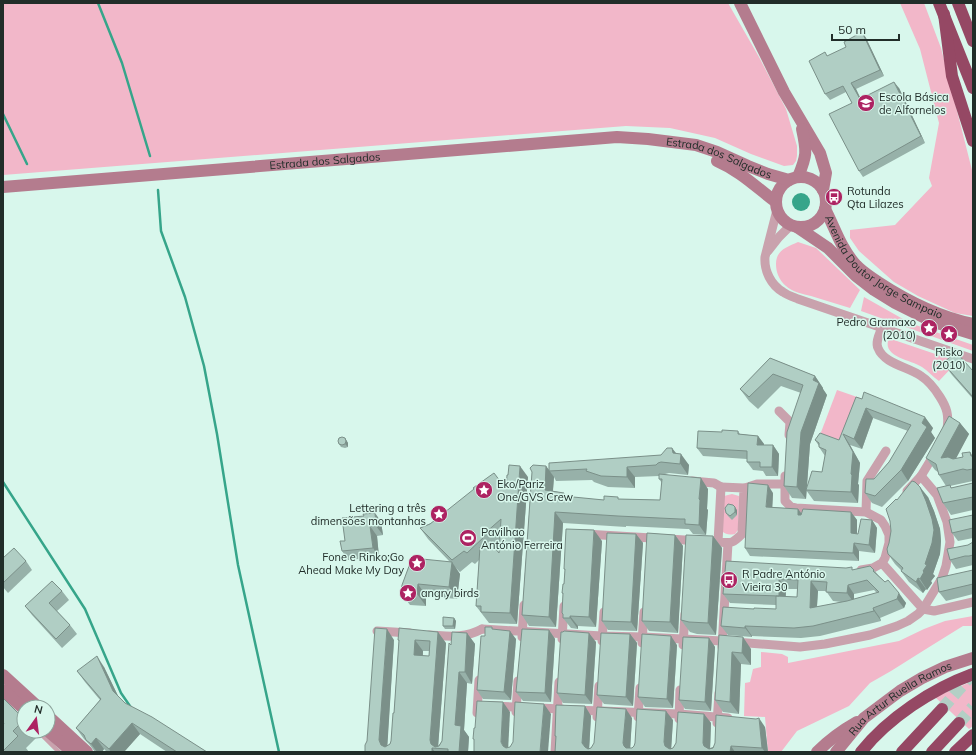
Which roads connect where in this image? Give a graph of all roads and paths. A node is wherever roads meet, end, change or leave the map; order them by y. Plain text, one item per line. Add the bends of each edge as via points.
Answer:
1 (740, 3) edge
2 (959, 5) edge
3 (942, 8) edge
4 (973, 28) edge
5 (973, 41) edge
6 (973, 88) edge
7 (800, 120) junction
8 (648, 139) junction
9 (973, 141) edge
10 (793, 178) junction
11 (3, 187) edge
12 (823, 190) junction
13 (776, 206) junction
14 (825, 209) junction
15 (794, 226) junction
16 (765, 258) junction
17 (973, 324) edge
18 (882, 327) junction
19 (973, 334) edge
20 (973, 359) edge
21 (779, 411) dead end
22 (788, 446) edge
23 (886, 451) dead end
24 (786, 469) edge
25 (921, 476) junction
26 (684, 480) edge
27 (785, 484) junction
28 (721, 487) junction
29 (744, 488) junction
30 (901, 498) edge
31 (866, 512) junction
32 (575, 533) edge
33 (649, 538) junction
34 (718, 542) junction
35 (732, 542) junction
36 (648, 548) edge
37 (960, 550) edge
38 (948, 553) junction
39 (882, 563) junction
40 (853, 572) edge
41 (954, 575) edge
42 (942, 578) junction
43 (565, 595) edge
44 (524, 600) edge
45 (604, 600) edge
46 (645, 600) edge
47 (686, 602) edge
48 (973, 602) edge
49 (923, 609) junction
50 (482, 629) junction
51 (522, 631) junction
52 (401, 633) junction
53 (562, 634) junction
54 (376, 635) edge
55 (602, 636) junction
56 (643, 637) junction
57 (683, 640) junction
58 (722, 641) junction
59 (400, 642) edge
60 (481, 643) edge
61 (522, 646) edge
62 (602, 647) edge
63 (561, 648) edge
64 (642, 650) edge
65 (682, 654) edge
66 (973, 658) edge
67 (721, 659) edge
68 (520, 669) edge
69 (560, 671) edge
70 (479, 673) edge
71 (973, 674) edge
72 (3, 675) edge
73 (600, 678) edge
74 (640, 681) edge
75 (681, 684) edge
76 (719, 687) edge
77 (3, 690) edge
78 (29, 699) edge
79 (14, 700) joint
80 (16, 702) edge
81 (477, 705) junction
82 (516, 707) junction
83 (557, 709) junction
84 (942, 709) tunnel mouth
85 (598, 711) junction
86 (638, 712) junction
87 (679, 714) junction
88 (717, 717) junction
89 (864, 718) junction
90 (740, 720) edge
91 (476, 721) edge
92 (516, 722) edge
93 (56, 723) edge
94 (959, 723) tunnel mouth
95 (597, 724) edge
96 (678, 725) edge
97 (637, 728) edge
98 (717, 731) edge
99 (973, 735) edge
100 (56, 737) edge
101 (45, 739) edge
102 (59, 752) edge
103 (72, 752) edge
104 (87, 752) edge
105 (555, 752) edge
106 (817, 752) edge
107 (836, 752) edge
108 (861, 752) edge
109 (902, 752) edge
110 (932, 752) edge
111 (955, 752) edge

1 - 7 main road
2 - 4 highway
2 - 5 highway
3 - 6 highway
3 - 9 highway via 952,76
7 - 10 main road via 806,152 804,162
7 - 12 main road via 822,157 826,174
8 - 10 main road, Estrada dos Salgados via 696,145 762,171
8 - 11 main road, Estrada dos Salgados via 617,137
8 - 13 main road, Estrada dos Salgados via 689,150 730,166
10 - 12 main road via 805,177
10 - 13 main road via 779,189
12 - 14 main road
13 - 15 main road via 780,216
13 - 16 street
14 - 15 main road via 817,221 804,226
14 - 17 main road, Avenida Doutor Jorge Sampaio via 846,252 856,266 916,304 938,314
15 - 16 street via 771,246
15 - 19 main road, Avenida Doutor Jorge Sampaio via 828,248 856,276 895,303 931,321
16 - 18 street via 768,276 774,286 783,292
18 - 20 street
18 - 25 street via 877,344 882,354 889,361 912,370 928,381 945,405 947,430
21 - 22 street via 790,422
23 - 31 street via 867,481
24 - 27 street
25 - 30 street
25 - 38 street via 941,494 951,521
26 - 28 street via 714,483
27 - 29 street via 757,484
27 - 31 street via 785,501 791,507
28 - 29 street
28 - 34 street
29 - 35 street via 742,534
31 - 39 street via 883,517 889,535
32 - 33 street via 608,540
33 - 34 street via 689,545
33 - 36 street
34 - 35 street
35 - 58 street
37 - 38 street
38 - 42 street
39 - 40 street via 873,568
39 - 49 street
41 - 42 street
42 - 49 street
43 - 53 street
44 - 51 street
45 - 55 street
46 - 56 street
47 - 57 street
48 - 49 street via 934,611
49 - 58 street via 908,621 896,626 870,635 825,644 800,647
50 - 51 street
50 - 52 street via 452,639
50 - 60 street
51 - 53 street
51 - 61 street
52 - 54 street
52 - 59 street
53 - 55 street
53 - 63 street
55 - 56 street
55 - 62 street
56 - 57 street
56 - 64 street
57 - 58 street
57 - 65 street
58 - 67 street
66 - 89 main road, Rua Artur Ruella Ramos via 922,678
68 - 82 street
69 - 83 street
70 - 81 street
71 - 108 highway via 937,690 903,711
72 - 78 main road
73 - 85 street
74 - 86 street
75 - 87 street
76 - 88 street
77 - 79 main road
79 - 80 lane
81 - 82 street
81 - 91 street
82 - 83 street
82 - 92 street
83 - 85 street
83 - 105 street
84 - 109 highway
85 - 86 street
85 - 95 street
86 - 87 street
86 - 97 street
87 - 88 street
87 - 96 street
88 - 90 street
88 - 98 street
89 - 106 main road via 834,736
89 - 107 main road, Rua Artur Ruella Ramos
93 - 104 main road
94 - 110 highway
99 - 111 highway
100 - 103 main road
101 - 102 lane

